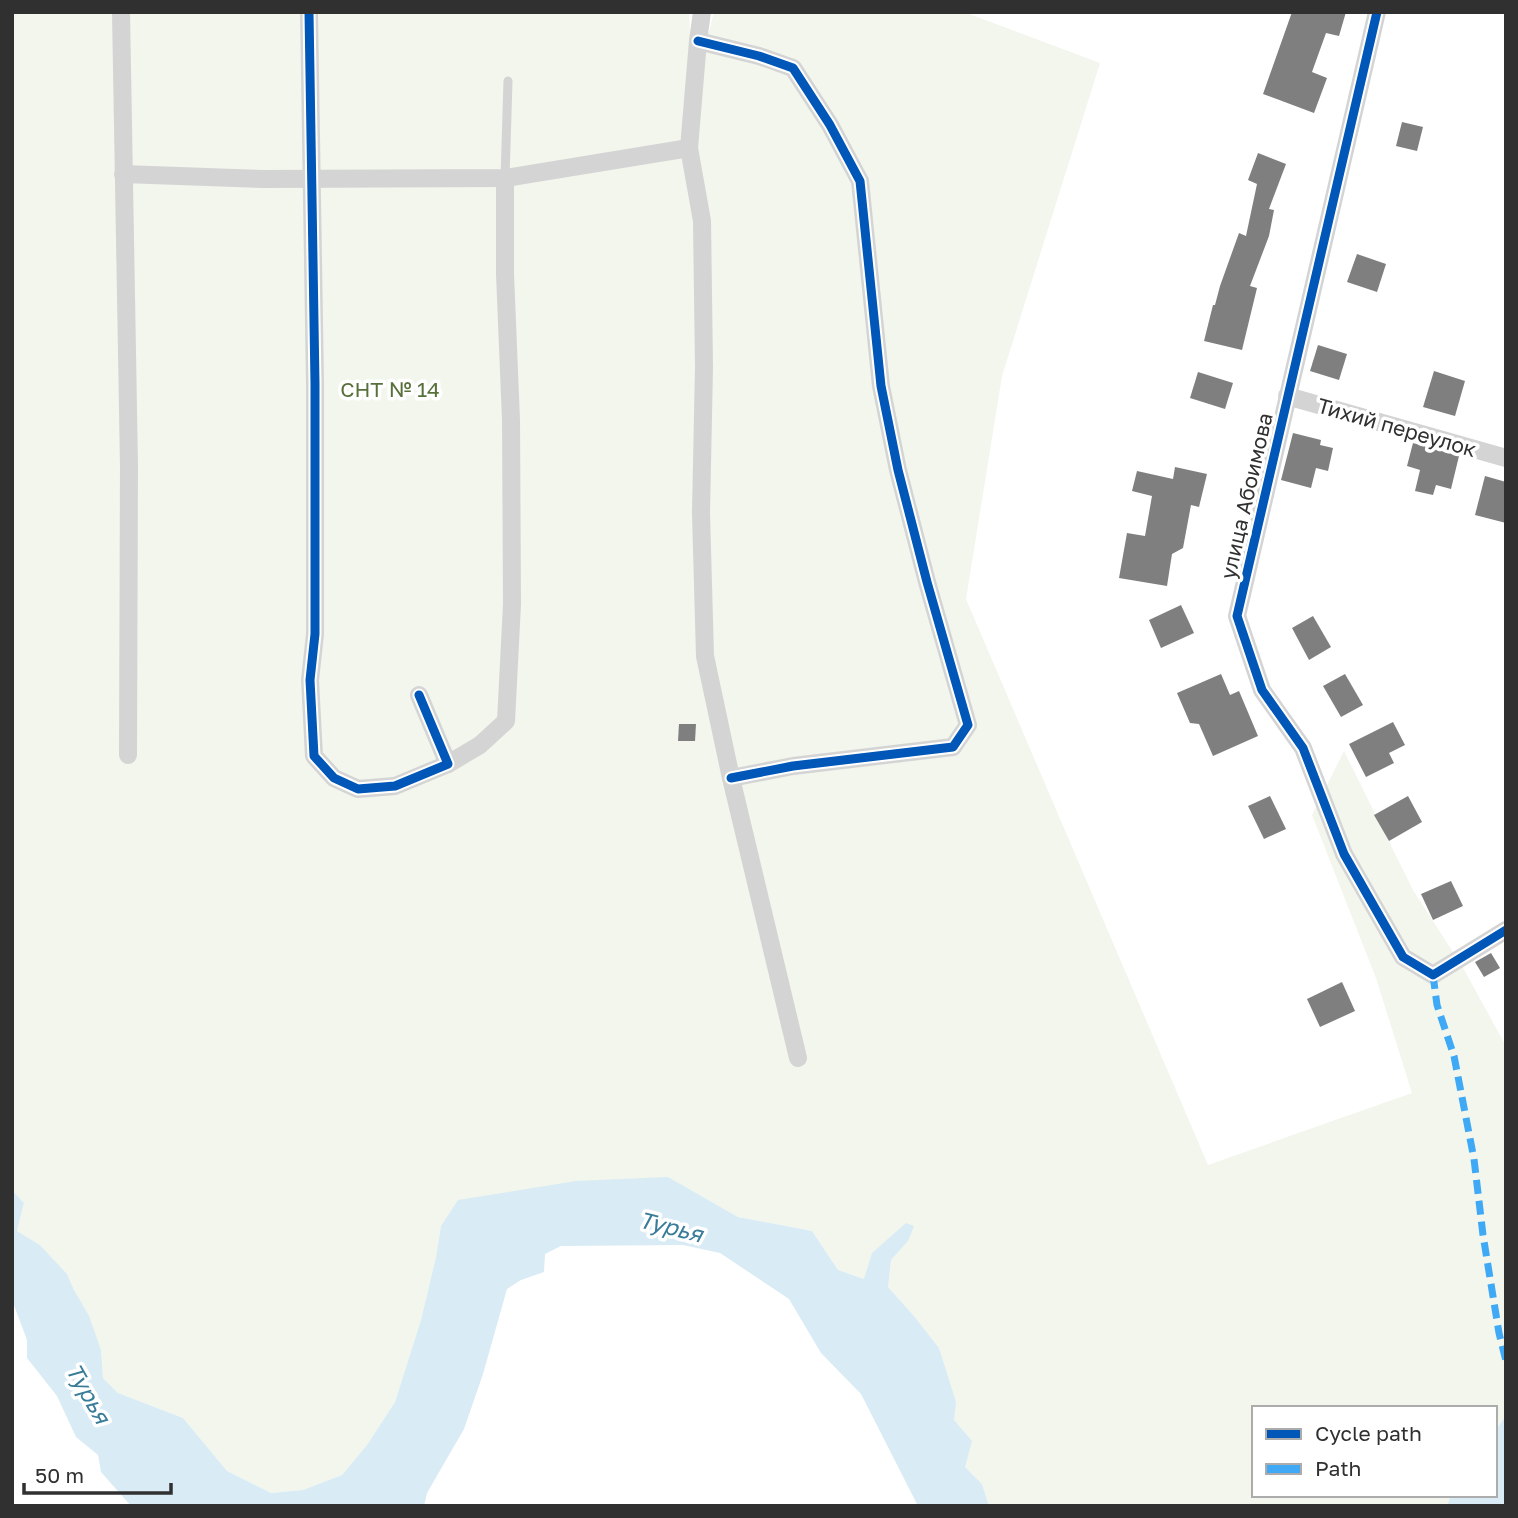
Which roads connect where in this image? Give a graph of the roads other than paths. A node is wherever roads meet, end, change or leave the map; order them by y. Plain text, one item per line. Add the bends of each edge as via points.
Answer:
1 (121, 12) edge
2 (309, 12) edge
3 (702, 12) edge
4 (1377, 12) edge
5 (698, 41) junction
6 (508, 81) dead end
7 (689, 148) junction
8 (123, 174) junction
9 (311, 178) junction
10 (505, 178) junction
11 (1287, 396) junction
12 (1506, 458) edge
13 (419, 695) dead end
14 (128, 755) dead end
15 (448, 764) junction
16 (731, 778) junction
17 (1506, 930) edge
18 (798, 1058) dead end

1 - 8 street
2 - 9 street
3 - 5 street
4 - 11 street, улица Абоимова
5 - 7 street
5 - 16 street via 793,68 860,181 881,386 920,557 968,725 953,747
6 - 10 lane
7 - 10 street
7 - 16 street via 702,221 705,656
8 - 9 street
8 - 14 street
9 - 10 street
9 - 15 street via 315,634 310,680 314,756 334,778 358,789 396,786
10 - 15 street via 512,590 506,721 480,745
11 - 12 street, Тихий переулок
11 - 17 street, улица Абоимова via 1237,616 1262,690 1303,748 1344,854 1403,957 1433,975
13 - 15 street
16 - 18 street

